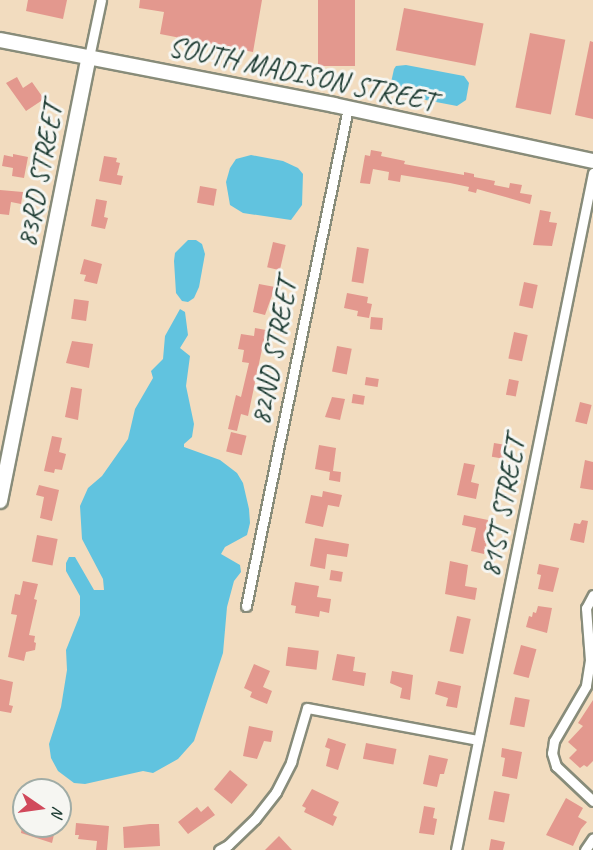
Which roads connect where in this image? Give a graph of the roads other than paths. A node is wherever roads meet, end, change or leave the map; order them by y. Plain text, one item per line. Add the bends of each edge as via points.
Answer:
1 (101, 0) edge
2 (0, 40) edge
3 (89, 57) junction
4 (348, 108) junction
5 (593, 162) edge
6 (593, 173) edge
7 (6, 444) edge
8 (0, 501) edge
9 (593, 595) edge
10 (246, 606) dead end
11 (478, 740) junction
12 (593, 801) edge
13 (593, 838) edge
14 (230, 848) edge
15 (219, 850) edge
16 (456, 850) edge
17 (585, 850) edge

1 - 3 street, 83RD STREET
2 - 3 street, SOUTH MADISON STREET
3 - 4 street, SOUTH MADISON STREET
3 - 7 street, 83RD STREET
4 - 5 street, SOUTH MADISON STREET
4 - 10 street, 82ND STREET
6 - 11 street, 81ST STREET
7 - 8 street, 83RD STREET
9 - 12 street via 586,608 590,660 586,686 554,741 552,753 556,766
11 - 14 street via 307,708 280,784
11 - 16 street, 81ST STREET
13 - 17 street
14 - 15 street

